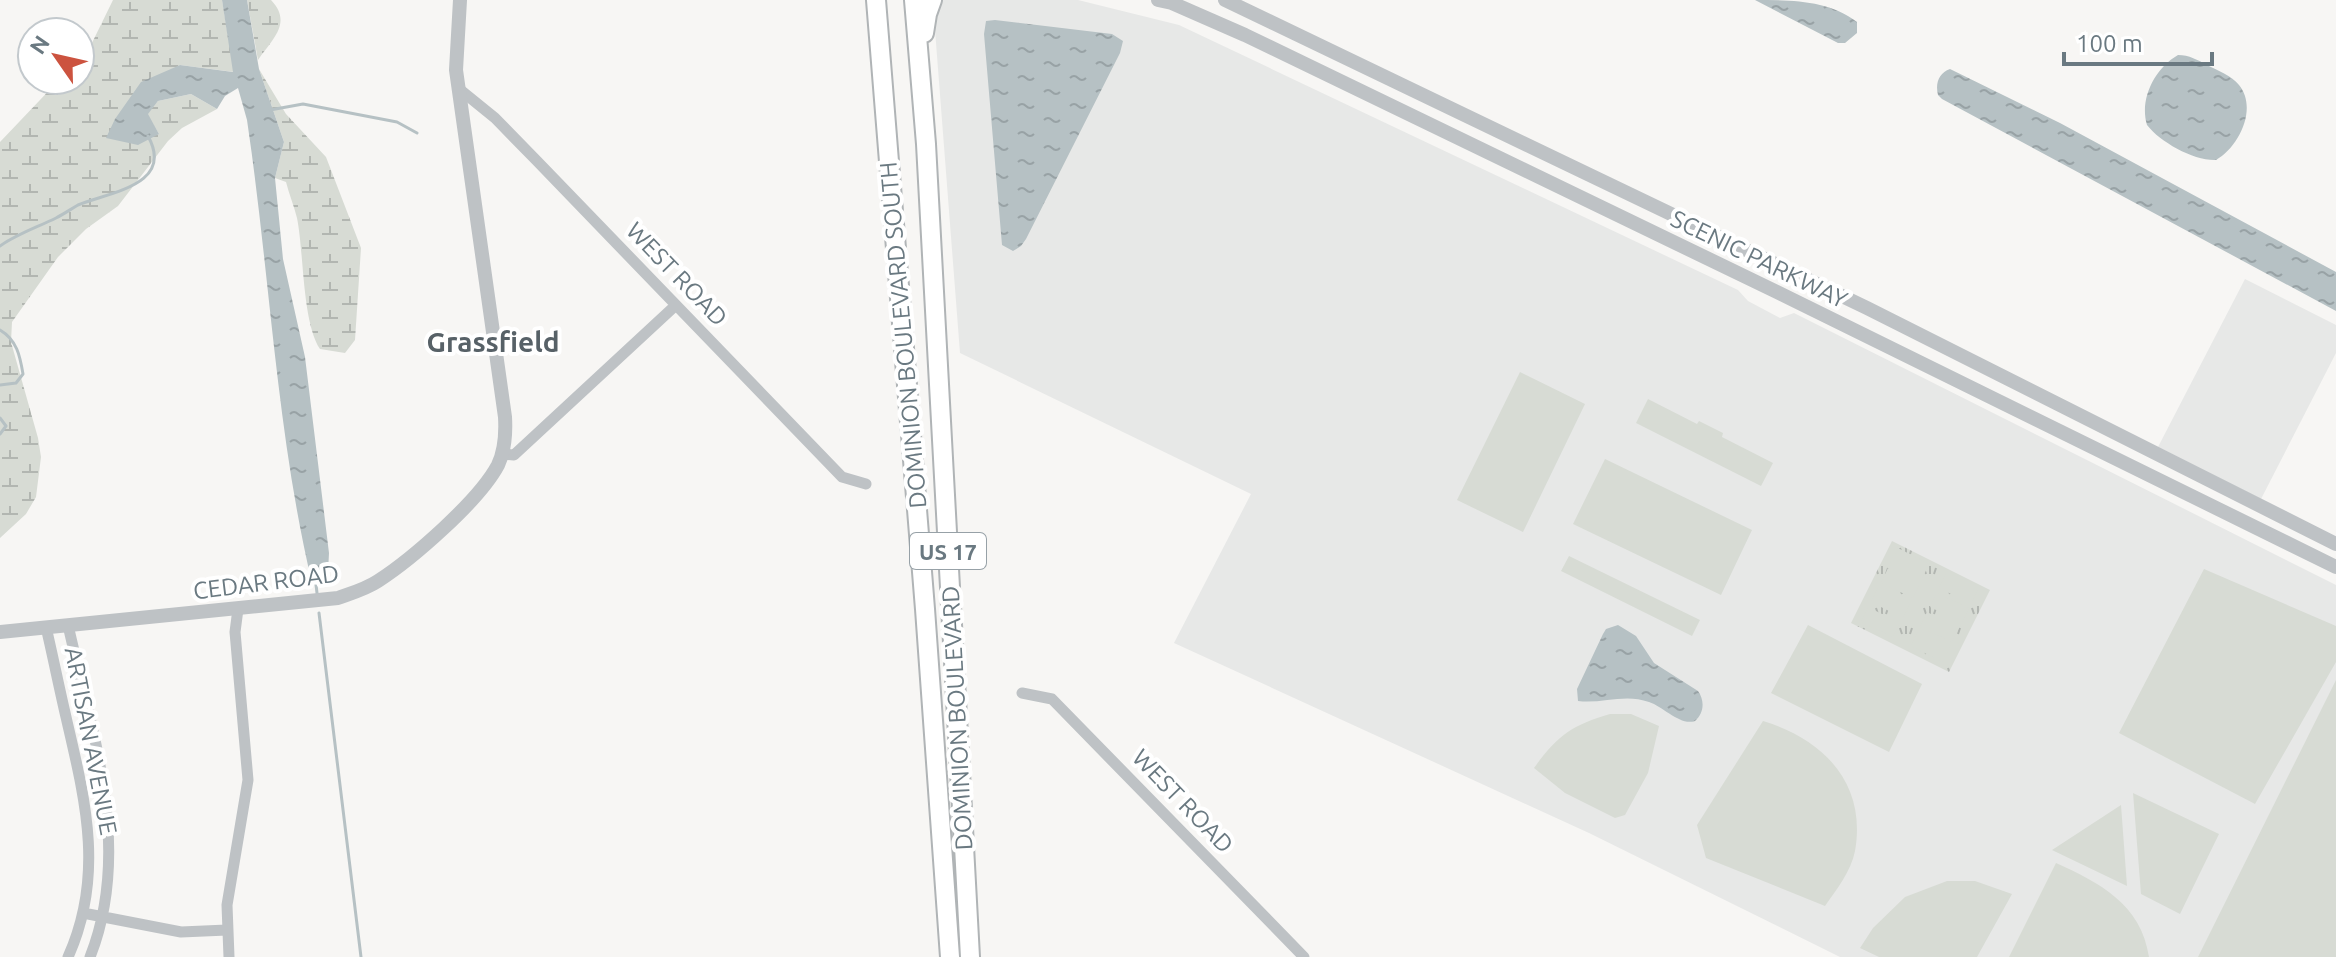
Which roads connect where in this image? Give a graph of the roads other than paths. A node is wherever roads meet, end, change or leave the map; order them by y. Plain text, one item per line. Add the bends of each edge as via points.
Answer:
1 (460, 0) edge
2 (469, 0) edge
3 (876, 0) edge
4 (914, 0) edge
5 (932, 0) edge
6 (1158, 0) edge
7 (1225, 0) edge
8 (456, 59) junction
9 (458, 88) junction
10 (923, 111) junction
11 (926, 144) joint
12 (676, 305) junction
13 (938, 362) junction
14 (906, 363) junction
15 (503, 454) junction
16 (866, 484) dead end
17 (2336, 544) edge
18 (2336, 567) edge
19 (238, 609) junction
20 (68, 625) junction
21 (46, 627) junction
22 (0, 632) edge
23 (1022, 693) dead end
24 (83, 913) junction
25 (102, 917) junction
26 (227, 930) junction
27 (68, 957) edge
28 (90, 957) edge
29 (229, 957) edge
30 (950, 957) edge
31 (970, 957) edge
32 (1304, 957) edge

1 - 8 street
2 - 8 street
3 - 14 highway, DOMINION BOULEVARD SOUTH / US 17
4 - 10 highway, DOMINION BOULEVARD SOUTH / US 17
5 - 10 highway via 924,32 929,78
6 - 18 street, SCENIC PARKWAY via 1245,35 1584,198
7 - 17 street, SCENIC PARKWAY via 1867,308
8 - 9 street
9 - 12 street, WEST ROAD via 495,118
9 - 15 street via 500,363
10 - 11 highway, DOMINION BOULEVARD SOUTH / US 17
11 - 13 highway, DOMINION BOULEVARD / US 17
12 - 15 street via 514,455
12 - 16 street, WEST ROAD via 842,477
13 - 14 highway
13 - 31 highway, DOMINION BOULEVARD / US 17
14 - 30 highway, DOMINION BOULEVARD SOUTH / US 17
15 - 19 street, CEDAR ROAD via 489,479 455,516 378,581 324,601
19 - 20 street, CEDAR ROAD
19 - 26 street via 235,632 248,780 232,865
20 - 21 street, CEDAR ROAD
20 - 25 street, ARTISAN AVENUE via 109,815 109,879
21 - 22 street, CEDAR ROAD
21 - 24 street, ARTISAN AVENUE via 88,816
23 - 32 street, WEST ROAD via 1052,699
24 - 25 street
24 - 27 street, ARTISAN AVENUE
25 - 26 street via 181,932
25 - 28 street, ARTISAN AVENUE
26 - 29 street

